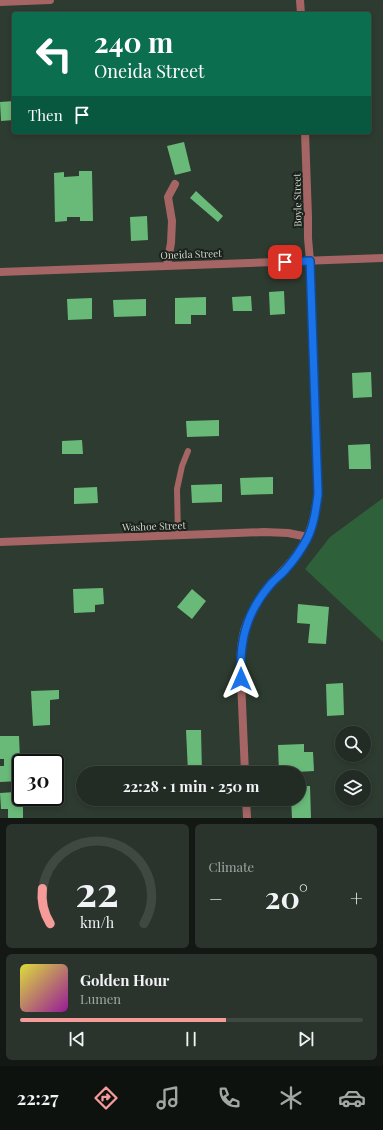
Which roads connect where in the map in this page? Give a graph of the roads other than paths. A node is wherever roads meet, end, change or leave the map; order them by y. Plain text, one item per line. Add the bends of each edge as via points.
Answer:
1 (50, 0) edge
2 (300, 0) edge
3 (0, 2) edge
4 (301, 12) edge
5 (305, 134) edge
6 (175, 184) dead end
7 (383, 258) edge
8 (310, 261) junction
9 (166, 265) junction
10 (0, 272) edge
11 (188, 451) dead end
12 (178, 535) junction
13 (308, 537) junction
14 (0, 542) edge
15 (245, 766) edge
16 (246, 806) edge
17 (247, 818) edge

1 - 3 street
2 - 4 street
5 - 8 street, Boyle Street
6 - 9 street via 168,197 172,221
7 - 8 street, Oneida Street
8 - 9 street, Oneida Street
8 - 13 street, Boyle Street via 318,494
9 - 10 street, Oneida Street
11 - 12 lane via 177,489
12 - 13 street, Washoe Street via 264,532
12 - 14 street, Washoe Street
13 - 15 street, Boyle Street via 286,569 258,601 247,623 242,641 240,670
16 - 17 street

